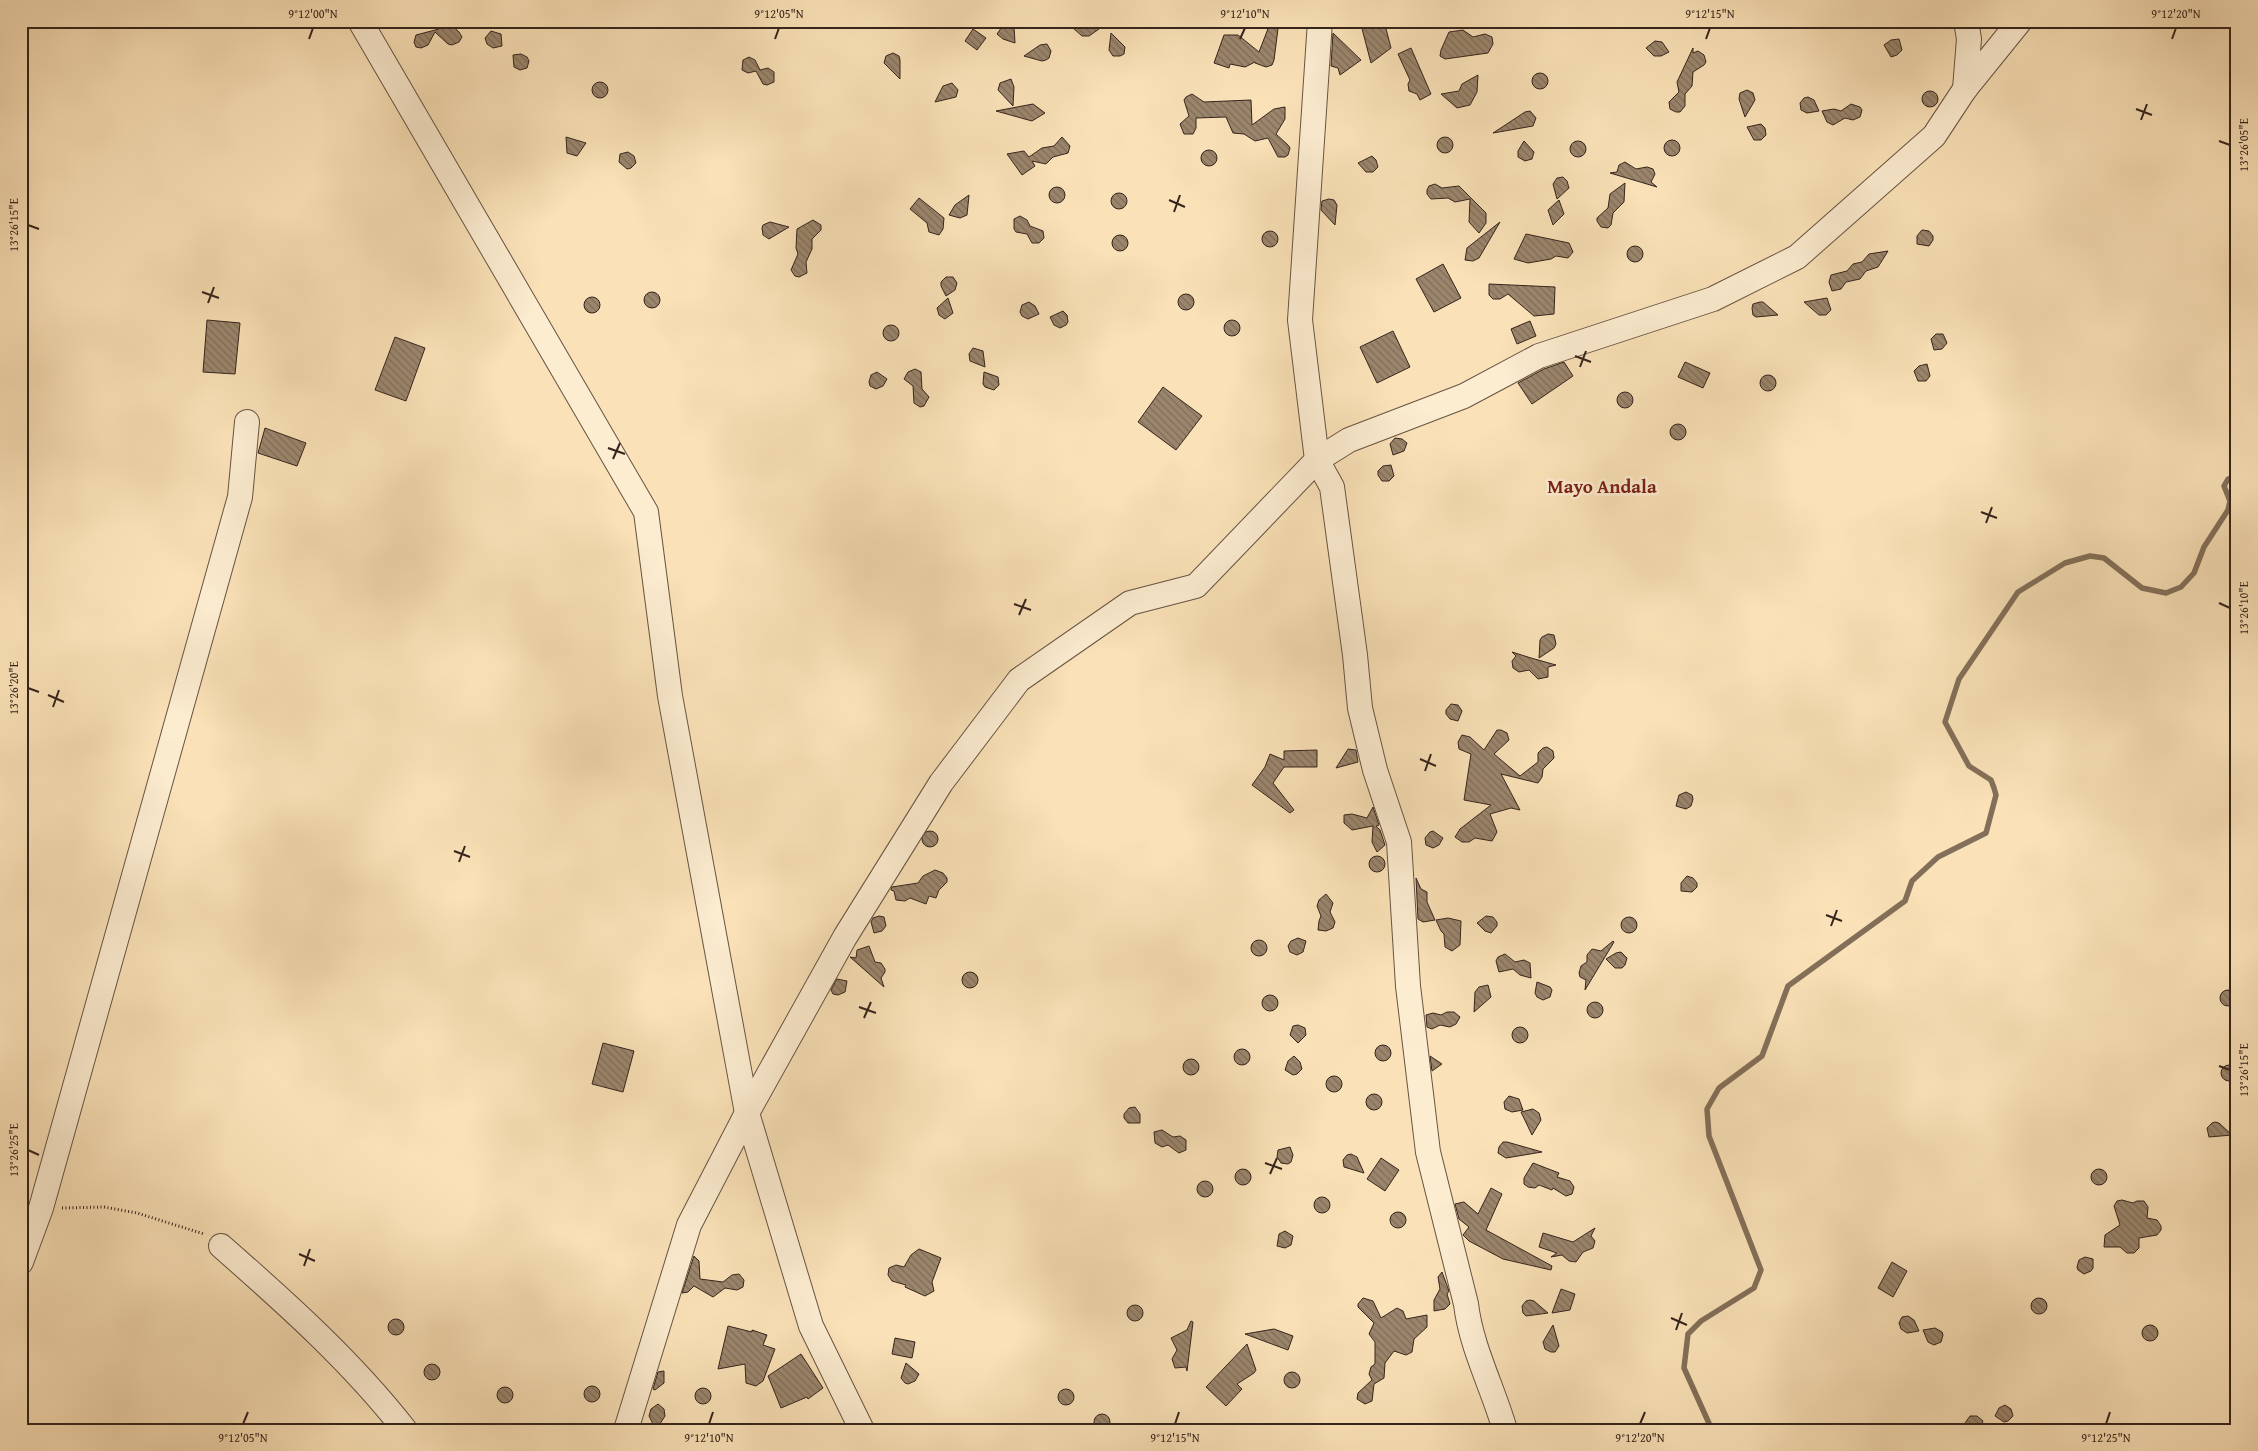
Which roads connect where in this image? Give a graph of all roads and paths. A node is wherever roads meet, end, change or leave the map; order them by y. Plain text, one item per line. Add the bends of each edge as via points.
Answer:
1 (360, 21) edge
2 (1320, 21) edge
3 (1966, 21) edge
4 (2020, 21) edge
5 (1965, 89) junction
6 (247, 422) dead end
7 (1317, 460) junction
8 (747, 1113) junction
9 (41, 1208) junction
10 (221, 1246) joint
11 (21, 1262) edge
12 (405, 1430) edge
13 (626, 1430) edge
14 (862, 1430) edge
15 (1505, 1430) edge

1 - 8 street via 646,512 670,696
2 - 7 street via 1300,320
3 - 5 street via 1969,38
4 - 5 street
5 - 7 street via 1934,136 1797,257 1713,299 1539,356 1464,396 1348,440
6 - 9 street via 240,497
7 - 8 street via 1196,586 1130,602 1019,680 941,783 845,937
7 - 15 street via 1332,487 1360,708 1375,770 1399,842 1408,986 1428,1152 1466,1304 1469,1328
8 - 13 street via 689,1225
8 - 14 street via 811,1326
9 - 10 path via 104,1207 137,1213 218,1238
9 - 11 street
10 - 12 street via 289,1306 388,1408

